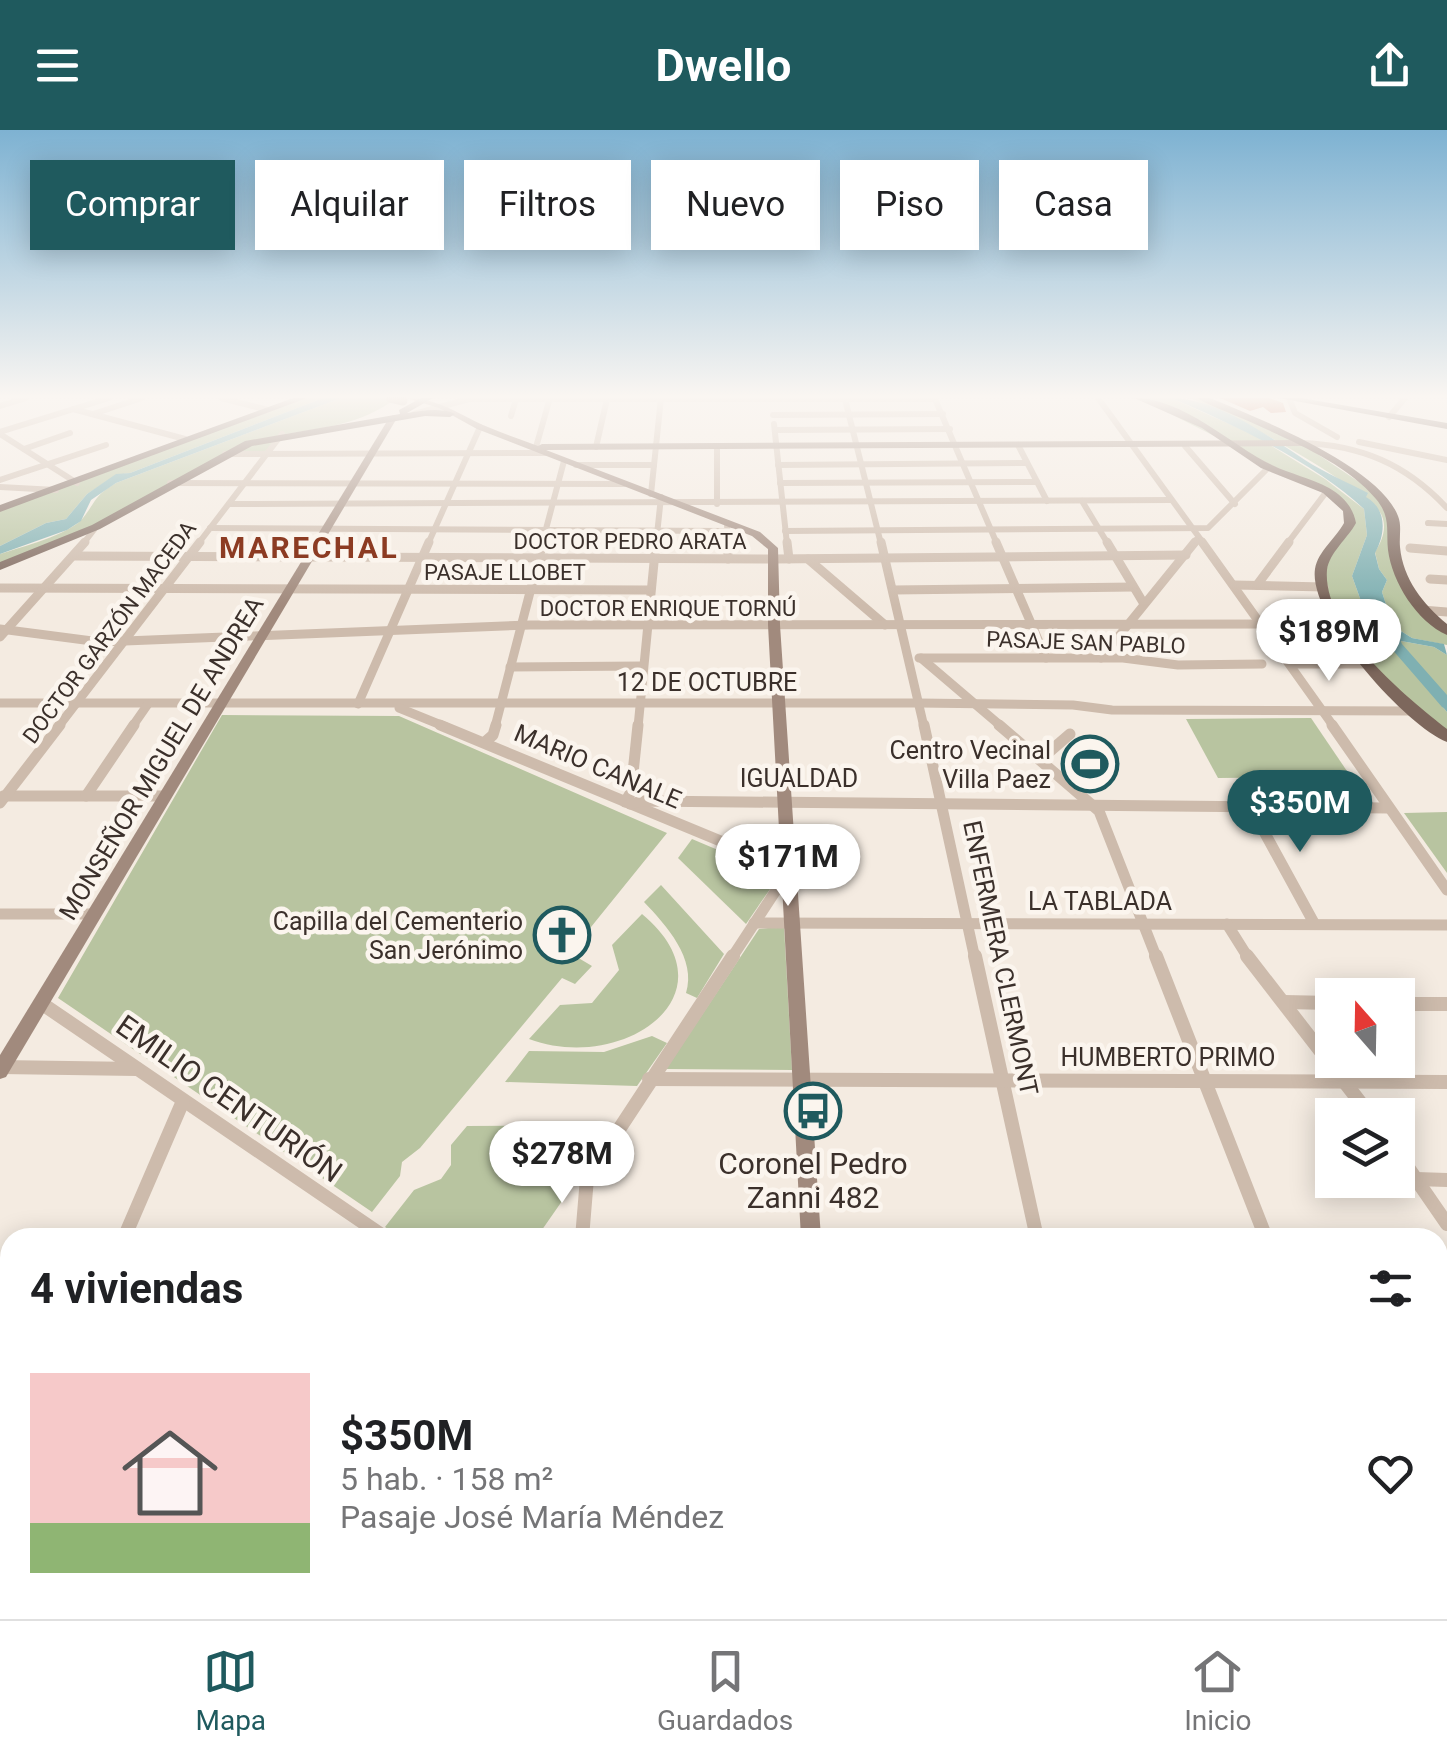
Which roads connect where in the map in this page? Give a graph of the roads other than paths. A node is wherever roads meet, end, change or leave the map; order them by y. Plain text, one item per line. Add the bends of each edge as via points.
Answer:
1 (40, 467) edge
2 (53, 467) edge
3 (115, 467) edge
4 (200, 467) edge
5 (256, 467) edge
6 (360, 467) edge
7 (461, 467) edge
8 (562, 467) edge
9 (582, 467) edge
10 (654, 467) edge
11 (717, 467) edge
12 (778, 467) edge
13 (863, 467) edge
14 (966, 467) edge
15 (1029, 467) edge
16 (1148, 467) edge
17 (1204, 467) edge
18 (1269, 467) edge
19 (1270, 467) edge
20 (1337, 467) edge
21 (1398, 467) edge
22 (866, 482) junction
23 (972, 482) junction
24 (1036, 482) junction
25 (77, 483) junction
26 (244, 483) junction
27 (350, 483) junction
28 (780, 483) junction
29 (0, 484) edge
30 (170, 484) junction
31 (453, 484) junction
32 (557, 484) junction
33 (624, 484) junction
34 (59, 490) junction
35 (1328, 491) junction
36 (657, 498) junction
37 (1172, 500) junction
38 (1047, 501) junction
39 (1082, 501) junction
40 (980, 502) junction
41 (871, 503) junction
42 (229, 504) junction
43 (338, 504) junction
44 (444, 504) junction
45 (552, 504) junction
46 (679, 504) junction
47 (717, 504) junction
48 (782, 504) junction
49 (1235, 504) junction
50 (0, 508) edge
51 (1447, 508) edge
52 (1428, 523) dead end
53 (1447, 524) edge
54 (96, 527) junction
55 (727, 527) junction
56 (210, 528) junction
57 (324, 528) junction
58 (1098, 528) junction
59 (1191, 528) junction
60 (434, 529) junction
61 (545, 529) junction
62 (992, 529) junction
63 (657, 530) junction
64 (878, 530) junction
65 (785, 531) junction
66 (1198, 538) junction
67 (1410, 548) dead end
68 (1447, 551) edge
69 (75, 556) junction
70 (1115, 556) junction
71 (1186, 556) junction
72 (189, 557) junction
73 (306, 557) junction
74 (1004, 557) junction
75 (421, 558) junction
76 (538, 558) junction
77 (654, 558) junction
78 (885, 558) junction
79 (728, 559) junction
80 (774, 559) junction
81 (788, 559) junction
82 (808, 559) junction
83 (0, 566) edge
84 (1430, 579) dead end
85 (1447, 580) edge
86 (1234, 584) junction
87 (1256, 584) junction
88 (1133, 586) junction
89 (1324, 587) junction
90 (0, 588) edge
91 (288, 588) junction
92 (1016, 588) junction
93 (45, 589) junction
94 (165, 589) junction
95 (408, 589) junction
96 (530, 589) junction
97 (650, 590) junction
98 (893, 590) junction
99 (1144, 604) junction
100 (1422, 610) junction
101 (1447, 612) edge
102 (1130, 622) junction
103 (1031, 623) junction
104 (1262, 624) junction
105 (1338, 624) junction
106 (646, 625) junction
107 (774, 625) junction
108 (521, 626) junction
109 (886, 626) junction
110 (902, 626) junction
111 (1447, 630) edge
112 (2, 632) edge
113 (390, 632) junction
114 (260, 638) junction
115 (905, 639) junction
116 (124, 642) junction
117 (910, 658) junction
118 (922, 658) junction
119 (1046, 658) junction
120 (1101, 658) junction
121 (1262, 664) dead end
122 (1290, 664) junction
123 (1369, 664) junction
124 (642, 666) junction
125 (510, 667) junction
126 (638, 702) junction
127 (778, 702) junction
128 (919, 702) junction
129 (0, 703) edge
130 (76, 704) junction
131 (148, 704) junction
132 (358, 704) junction
133 (390, 704) junction
134 (502, 704) junction
135 (975, 704) junction
136 (220, 705) junction
137 (1321, 709) junction
138 (1413, 712) junction
139 (1070, 734) dead end
140 (1447, 737) edge
141 (485, 742) junction
142 (1042, 759) junction
143 (86, 796) junction
144 (164, 796) junction
145 (2, 799) edge
146 (784, 800) junction
147 (941, 800) junction
148 (628, 803) junction
149 (1096, 806) junction
150 (1250, 806) junction
151 (1389, 808) junction
152 (788, 871) junction
153 (1447, 890) edge
154 (0, 914) edge
155 (94, 914) junction
156 (968, 922) junction
157 (754, 923) junction
158 (1314, 923) junction
159 (791, 924) junction
160 (1145, 924) junction
161 (1227, 924) junction
162 (1447, 925) edge
163 (1284, 1002) junction
164 (41, 1003) junction
165 (1315, 1003) edge
166 (1415, 1004) edge
167 (1447, 1004) edge
168 (1, 1069) edge
169 (137, 1069) junction
170 (649, 1079) junction
171 (800, 1079) junction
172 (1002, 1079) junction
173 (1206, 1079) junction
174 (1344, 1080) junction
175 (1447, 1082) edge
176 (1357, 1098) edge
177 (183, 1100) junction
178 (1416, 1179) joint
179 (1447, 1180) edge
180 (1447, 1224) edge
181 (128, 1228) edge
182 (365, 1228) edge
183 (583, 1228) edge
184 (809, 1228) edge
185 (1035, 1228) edge
186 (1262, 1228) edge

1 - 29 street
2 - 25 street
3 - 25 main road
4 - 30 main road
5 - 26 street, DOCTOR GARZÓN MACEDA
6 - 27 main road, MONSEÑOR MIGUEL DE ANDREA
7 - 31 street
8 - 32 street
9 - 33 main road
10 - 36 street
11 - 47 street
12 - 28 street
13 - 22 street, ENFERMERA CLERMONT
14 - 23 street
15 - 24 street
16 - 37 street
17 - 49 street
18 - 49 street
19 - 35 main road
20 - 100 main road via 1388,505 1397,532 1394,552
21 - 51 street
22 - 23 street
22 - 28 street
22 - 41 street, ENFERMERA CLERMONT
23 - 24 street
23 - 40 street
24 - 38 street
25 - 34 main road
26 - 27 street
26 - 30 street
26 - 42 street, DOCTOR GARZÓN MACEDA
27 - 31 street
27 - 43 main road, MONSEÑOR MIGUEL DE ANDREA
28 - 48 street
29 - 34 street
30 - 54 main road
31 - 32 street
31 - 44 street
32 - 33 street
32 - 45 street
33 - 36 main road
34 - 50 main road
35 - 87 street
35 - 89 main road via 1350,519 1322,564
36 - 45 street
36 - 46 main road
36 - 63 street
37 - 39 street
37 - 59 street
38 - 39 street
38 - 40 street
39 - 58 street
40 - 41 street
40 - 62 street
41 - 48 street
41 - 64 street, ENFERMERA CLERMONT
42 - 43 street
42 - 56 street, DOCTOR GARZÓN MACEDA
43 - 44 street
43 - 57 main road, MONSEÑOR MIGUEL DE ANDREA
44 - 45 street
44 - 60 street
45 - 61 street
46 - 47 street
46 - 55 main road
47 - 48 street
48 - 65 street
49 - 59 street via 1213,526
52 - 53 street
54 - 69 street
54 - 83 main road
55 - 63 street
55 - 79 street
55 - 80 main road via 766,540
56 - 57 street
56 - 72 street, DOCTOR GARZÓN MACEDA
57 - 60 street
57 - 73 main road, MONSEÑOR MIGUEL DE ANDREA
58 - 59 street
58 - 62 street
58 - 70 street
59 - 66 street
60 - 61 street
60 - 75 street
61 - 63 street
61 - 76 street
62 - 64 street
62 - 74 street
63 - 77 street
64 - 65 street
64 - 78 street, ENFERMERA CLERMONT
65 - 81 street
66 - 71 street
66 - 86 street
67 - 68 street
69 - 72 street, DOCTOR PEDRO ARATA
69 - 93 street
70 - 71 street, DOCTOR PEDRO ARATA
70 - 74 street, DOCTOR PEDRO ARATA
70 - 88 street
71 - 99 street
72 - 73 street, DOCTOR PEDRO ARATA
72 - 94 street, DOCTOR GARZÓN MACEDA
73 - 75 street, DOCTOR PEDRO ARATA
73 - 91 main road, MONSEÑOR MIGUEL DE ANDREA
74 - 78 street, DOCTOR PEDRO ARATA
74 - 92 street
75 - 76 street, DOCTOR PEDRO ARATA
75 - 95 street
76 - 77 street, DOCTOR PEDRO ARATA
76 - 96 street
77 - 79 street, DOCTOR PEDRO ARATA
77 - 97 street
78 - 82 street, DOCTOR PEDRO ARATA
78 - 98 street, ENFERMERA CLERMONT
79 - 80 street, DOCTOR PEDRO ARATA
80 - 81 street, DOCTOR PEDRO ARATA
80 - 107 main road
81 - 82 street, DOCTOR PEDRO ARATA
82 - 109 street
84 - 85 street
86 - 87 street
86 - 104 street
87 - 89 street
88 - 92 street
88 - 99 street
89 - 105 main road
90 - 93 street, PASAJE LLOBET
91 - 94 street, PASAJE LLOBET
91 - 95 street, PASAJE LLOBET
91 - 114 main road, MONSEÑOR MIGUEL DE ANDREA
92 - 98 street
92 - 103 street
93 - 94 street, PASAJE LLOBET
93 - 112 street
94 - 116 street, DOCTOR GARZÓN MACEDA
95 - 96 street, PASAJE LLOBET
95 - 113 street
96 - 97 street, PASAJE LLOBET
96 - 108 street
97 - 106 street
98 - 110 street, ENFERMERA CLERMONT
99 - 102 street
100 - 101 street
100 - 111 main road
102 - 103 street, DOCTOR ENRIQUE TORNÚ
102 - 104 street, DOCTOR ENRIQUE TORNÚ
102 - 120 street
103 - 110 street, DOCTOR ENRIQUE TORNÚ
103 - 119 street
104 - 105 street, DOCTOR ENRIQUE TORNÚ
104 - 122 street
105 - 123 main road
106 - 107 street, DOCTOR ENRIQUE TORNÚ
106 - 108 street, DOCTOR ENRIQUE TORNÚ
106 - 124 street
107 - 109 street, DOCTOR ENRIQUE TORNÚ
107 - 127 main road
108 - 113 street, DOCTOR ENRIQUE TORNÚ
108 - 125 street
109 - 110 street, DOCTOR ENRIQUE TORNÚ
109 - 115 street
110 - 115 street, ENFERMERA CLERMONT
112 - 116 street, DOCTOR ENRIQUE TORNÚ
113 - 114 street, DOCTOR ENRIQUE TORNÚ
113 - 132 street
114 - 116 street, DOCTOR ENRIQUE TORNÚ
114 - 136 main road, MONSEÑOR MIGUEL DE ANDREA
115 - 117 street, ENFERMERA CLERMONT
116 - 130 street, DOCTOR GARZÓN MACEDA
117 - 118 street, PASAJE SAN PABLO
117 - 128 street, ENFERMERA CLERMONT
118 - 119 street, PASAJE SAN PABLO
118 - 135 street
119 - 120 street, PASAJE SAN PABLO
120 - 121 street, PASAJE SAN PABLO
122 - 123 street
122 - 137 street
123 - 138 main road
124 - 125 street
124 - 126 street
125 - 134 street
126 - 127 street, 12 DE OCTUBRE
126 - 134 street, 12 DE OCTUBRE
126 - 148 street
127 - 128 street, 12 DE OCTUBRE
127 - 146 main road
128 - 135 street, 12 DE OCTUBRE
128 - 147 street, ENFERMERA CLERMONT
129 - 130 street, 12 DE OCTUBRE
130 - 131 street, 12 DE OCTUBRE
130 - 145 street, DOCTOR GARZÓN MACEDA
131 - 136 street, 12 DE OCTUBRE
131 - 143 street
132 - 133 street, 12 DE OCTUBRE
132 - 136 street, 12 DE OCTUBRE
133 - 134 street, 12 DE OCTUBRE
133 - 141 street, MARIO CANALE
134 - 141 street
135 - 137 street, 12 DE OCTUBRE
135 - 142 street
136 - 144 main road, MONSEÑOR MIGUEL DE ANDREA
137 - 138 street, 12 DE OCTUBRE
137 - 151 street
138 - 140 main road
139 - 142 street
141 - 148 street, MARIO CANALE
142 - 149 street
143 - 144 street
143 - 145 street
144 - 155 main road, MONSEÑOR MIGUEL DE ANDREA
146 - 147 street, IGUALDAD
146 - 148 street, IGUALDAD
146 - 152 main road
147 - 149 street, IGUALDAD
147 - 156 street, ENFERMERA CLERMONT
148 - 152 street, MARIO CANALE
149 - 150 street, IGUALDAD
149 - 160 street
150 - 151 street, IGUALDAD
150 - 158 street
151 - 153 street
152 - 157 street
152 - 159 main road
154 - 155 street
155 - 164 main road, MONSEÑOR MIGUEL DE ANDREA
156 - 159 street, LA TABLADA
156 - 160 street, LA TABLADA
156 - 172 street, ENFERMERA CLERMONT
157 - 159 street, LA TABLADA
157 - 170 street
158 - 161 street, LA TABLADA
158 - 162 street, LA TABLADA
159 - 171 main road
160 - 161 street, LA TABLADA
160 - 173 street
161 - 163 street
163 - 165 street
163 - 174 street
164 - 168 main road, MONSEÑOR MIGUEL DE ANDREA
164 - 169 street, EMILIO CENTURIÓN
166 - 167 street
168 - 169 street
169 - 177 street, EMILIO CENTURIÓN
170 - 171 street, HUMBERTO PRIMO
170 - 183 street via 586,1178
171 - 172 street, HUMBERTO PRIMO
171 - 184 main road
172 - 173 street, HUMBERTO PRIMO
172 - 185 street, ENFERMERA CLERMONT
173 - 174 street, HUMBERTO PRIMO
173 - 186 street
174 - 175 street, HUMBERTO PRIMO
174 - 176 street
177 - 181 street
177 - 182 street, EMILIO CENTURIÓN
178 - 179 street
178 - 180 street

